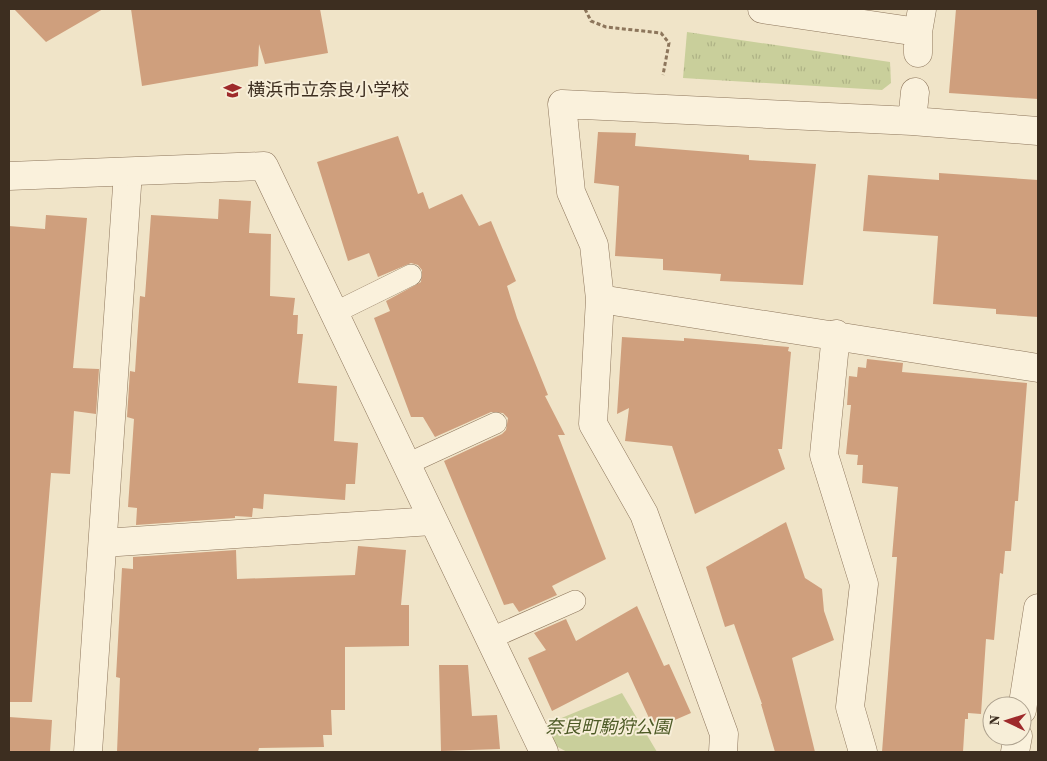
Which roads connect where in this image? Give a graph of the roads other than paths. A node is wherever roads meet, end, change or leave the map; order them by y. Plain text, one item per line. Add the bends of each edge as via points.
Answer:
1 (762, 9) edge
2 (920, 31) edge
3 (915, 92) dead end
4 (912, 121) junction
5 (1038, 131) edge
6 (128, 172) junction
7 (9, 176) edge
8 (411, 275) dead end
9 (600, 299) junction
10 (334, 313) junction
11 (836, 334) junction
12 (1038, 368) edge
13 (496, 423) dead end
14 (405, 465) junction
15 (432, 521) junction
16 (103, 543) junction
17 (575, 600) dead end
18 (1038, 608) edge
19 (489, 639) junction
20 (1024, 696) edge
21 (88, 752) edge
22 (544, 752) edge
23 (723, 752) edge
24 (863, 752) edge

1 - 2 street
3 - 4 street
4 - 5 street
4 - 9 street via 562,104 571,192 594,245
6 - 7 street
6 - 10 street via 264,166
6 - 16 street
8 - 10 lane
9 - 11 street
9 - 23 street via 593,424 644,514 724,734
10 - 14 street
11 - 12 street
11 - 24 street via 824,455 864,584 850,707
13 - 14 lane
14 - 15 street
15 - 16 street
15 - 19 street
16 - 21 street
17 - 19 lane
18 - 20 street
19 - 22 street

